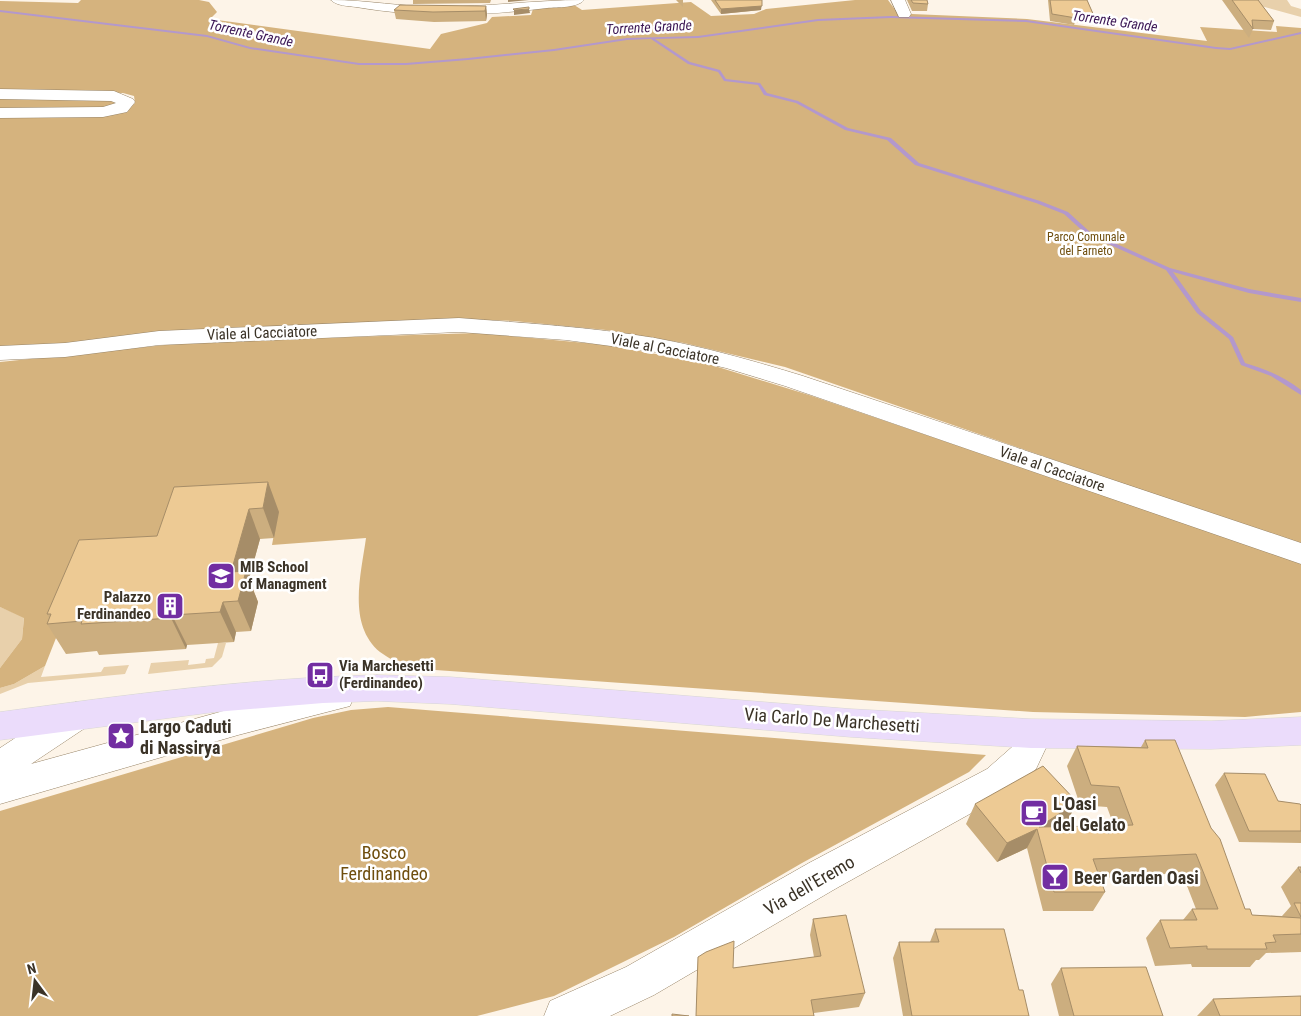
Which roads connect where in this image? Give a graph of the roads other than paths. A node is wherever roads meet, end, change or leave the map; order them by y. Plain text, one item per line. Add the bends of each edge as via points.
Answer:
1 (338, 0) edge
2 (577, 0) edge
3 (898, 0) edge
4 (904, 14) dead end
5 (0, 94) edge
6 (0, 113) edge
7 (0, 354) edge
8 (1301, 554) edge
9 (364, 689) junction
10 (76, 716) junction
11 (0, 726) edge
12 (1301, 731) edge
13 (1036, 735) junction
14 (0, 766) edge
15 (0, 788) edge
16 (565, 1016) edge

1 - 2 street via 387,8 448,11 499,10
3 - 4 street
5 - 6 street via 114,96 127,102 121,108 103,112
7 - 8 street, Viale al Cacciatore via 65,350 159,338 459,325 566,333 656,345 794,380
9 - 10 main road, Via Carlo De Marchesetti via 255,694
9 - 13 main road, Via Carlo De Marchesetti via 430,689
9 - 15 street
10 - 11 main road
10 - 14 street
12 - 13 main road, Via Carlo De Marchesetti via 1239,735
13 - 16 street, Via dell'Eremo via 1024,758 999,780 822,876 640,981

